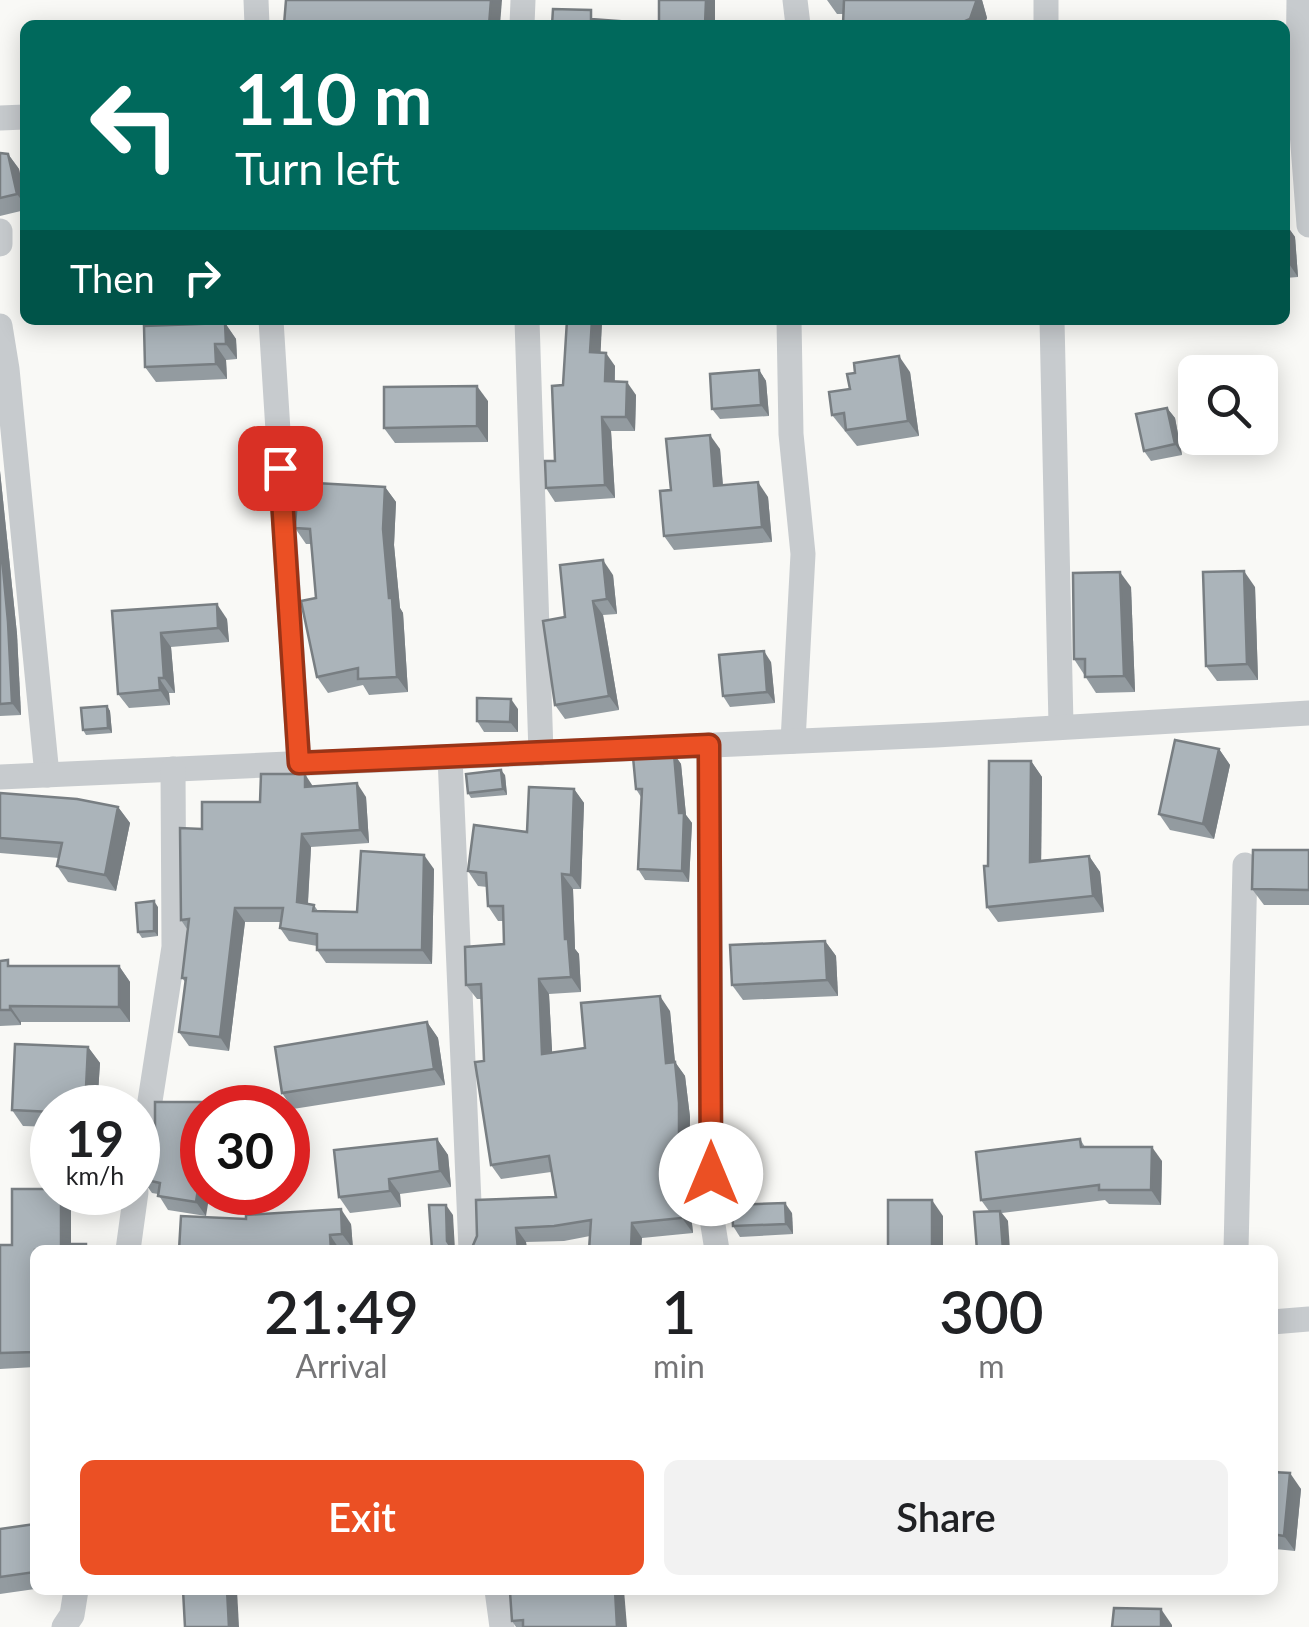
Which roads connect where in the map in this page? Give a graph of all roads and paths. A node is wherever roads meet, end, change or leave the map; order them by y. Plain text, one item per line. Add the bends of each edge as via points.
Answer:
1 (1299, 0) edge
2 (1298, 79) edge
3 (1309, 224) edge
4 (0, 230) edge
5 (0, 244) edge
6 (271, 325) edge
7 (527, 325) edge
8 (789, 325) edge
9 (1052, 325) edge
10 (0, 326) edge
11 (5, 394) edge
12 (1309, 713) edge
13 (1061, 725) junction
14 (793, 742) junction
15 (709, 745) junction
16 (541, 753) junction
17 (450, 757) junction
18 (299, 763) junction
19 (173, 769) junction
20 (47, 774) junction
21 (0, 777) edge
22 (1245, 865) dead end
23 (153, 1085) edge
24 (133, 1215) edge
25 (129, 1245) edge
26 (471, 1245) edge
27 (717, 1245) edge
28 (1236, 1245) edge
29 (1309, 1319) edge
30 (1278, 1322) edge
31 (75, 1595) edge
32 (497, 1595) edge
33 (64, 1627) edge
34 (502, 1627) edge

1 - 2 street
2 - 3 street
4 - 5 street
6 - 18 street
7 - 16 street
8 - 14 street via 803,554
9 - 13 street
10 - 11 street
11 - 20 street
12 - 13 street
13 - 14 street
14 - 15 street
15 - 16 street
15 - 27 street via 711,1213
16 - 17 street
17 - 18 street
17 - 26 street
18 - 19 street
19 - 20 street
19 - 23 street via 174,948
20 - 21 street
22 - 28 street
24 - 25 street
29 - 30 street
31 - 33 street
32 - 34 street

